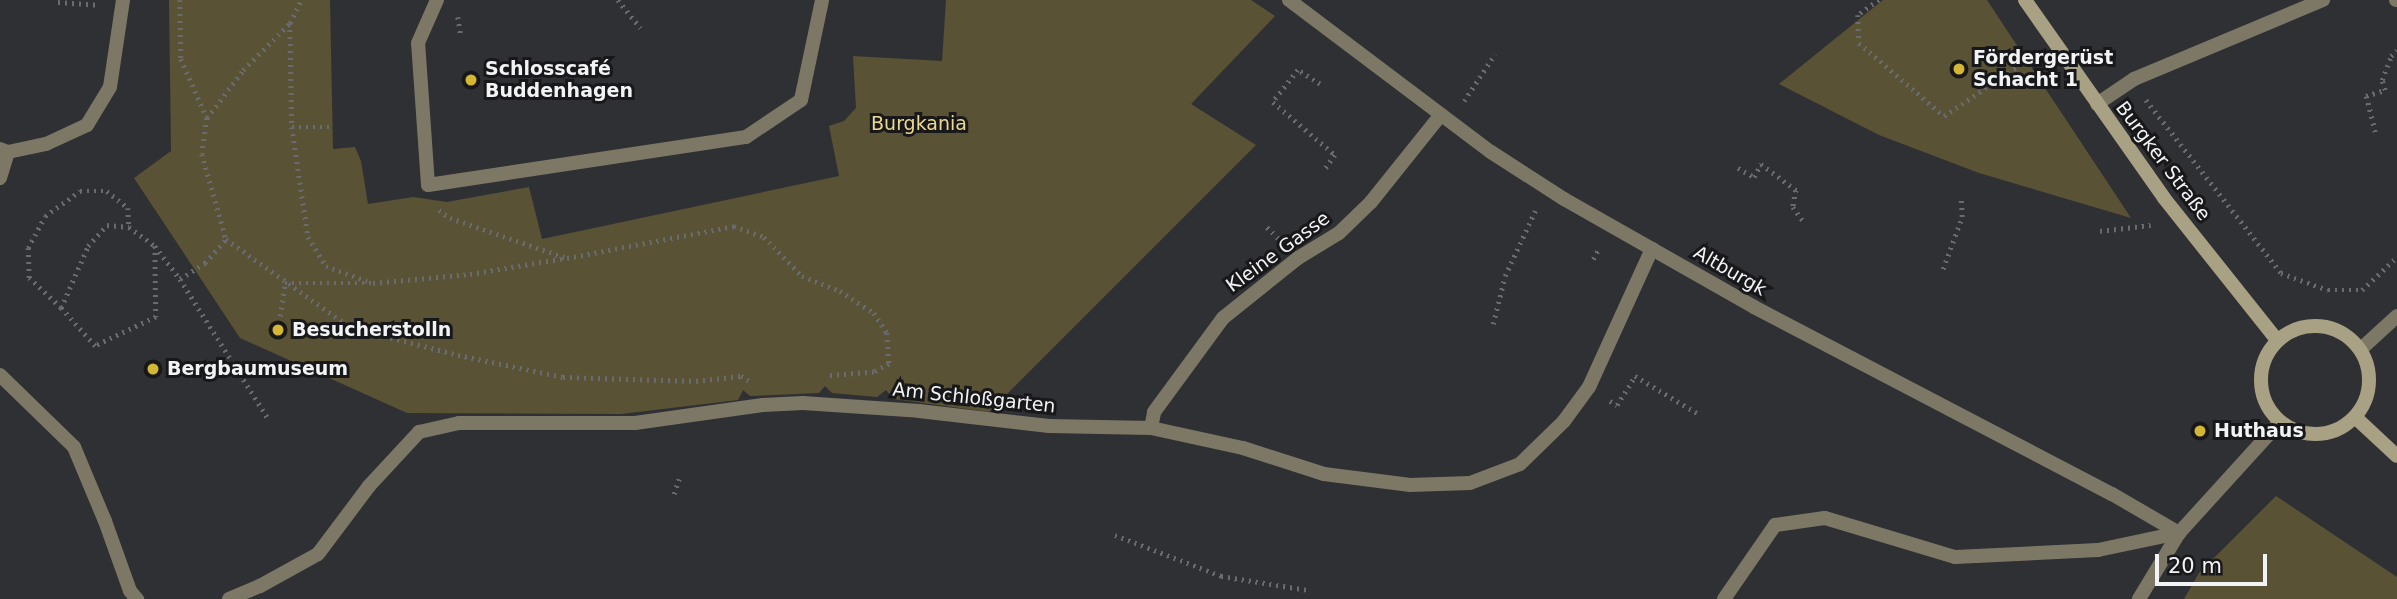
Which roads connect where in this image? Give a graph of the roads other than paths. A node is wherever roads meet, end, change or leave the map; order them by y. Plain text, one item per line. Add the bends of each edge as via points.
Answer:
1 (123, 0) edge
2 (437, 0) edge
3 (822, 0) edge
4 (1289, 0) edge
5 (2025, 0) edge
6 (2323, 0) edge
7 (2097, 104) junction
8 (1440, 116) junction
9 (4, 150) edge
10 (0, 178) edge
11 (1652, 248) junction
12 (2397, 316) edge
13 (2277, 340) junction
14 (2361, 349) junction
15 (0, 375) edge
16 (2356, 417) junction
17 (2280, 422) junction
18 (1151, 428) junction
19 (2397, 456) edge
20 (2179, 533) junction
21 (137, 599) edge
22 (229, 599) edge
23 (1724, 599) edge
24 (2139, 599) edge

1 - 9 street via 110,87 88,125 46,144
2 - 3 street via 418,43 428,185 746,137 801,100
4 - 8 street, Altburgk
5 - 7 main road, Burgker Straße
6 - 7 street via 2134,79
7 - 13 main road, Burgker Straße via 2164,198
8 - 11 street, Altburgk via 1524,175
8 - 18 street, Kleine Gasse via 1347,225 1223,318 1154,412
9 - 10 street
11 - 18 street, Am Schloßgarten via 1592,381 1564,421 1520,464 1470,483 1410,485 1324,474 1243,448
11 - 20 street, Altburgk
12 - 14 street
13 - 14 main road via 2312,325 2330,327
13 - 17 main road via 2261,373 2268,408
14 - 16 main road via 2370,384
15 - 21 street via 74,447
16 - 17 main road via 2343,427 2311,435
16 - 19 main road
17 - 20 street
18 - 22 street, Am Schloßgarten via 1049,426 803,403 635,423 459,424 419,432 369,486 318,554
20 - 23 street via 2098,550 1955,557 1825,518 1775,525
20 - 24 street

